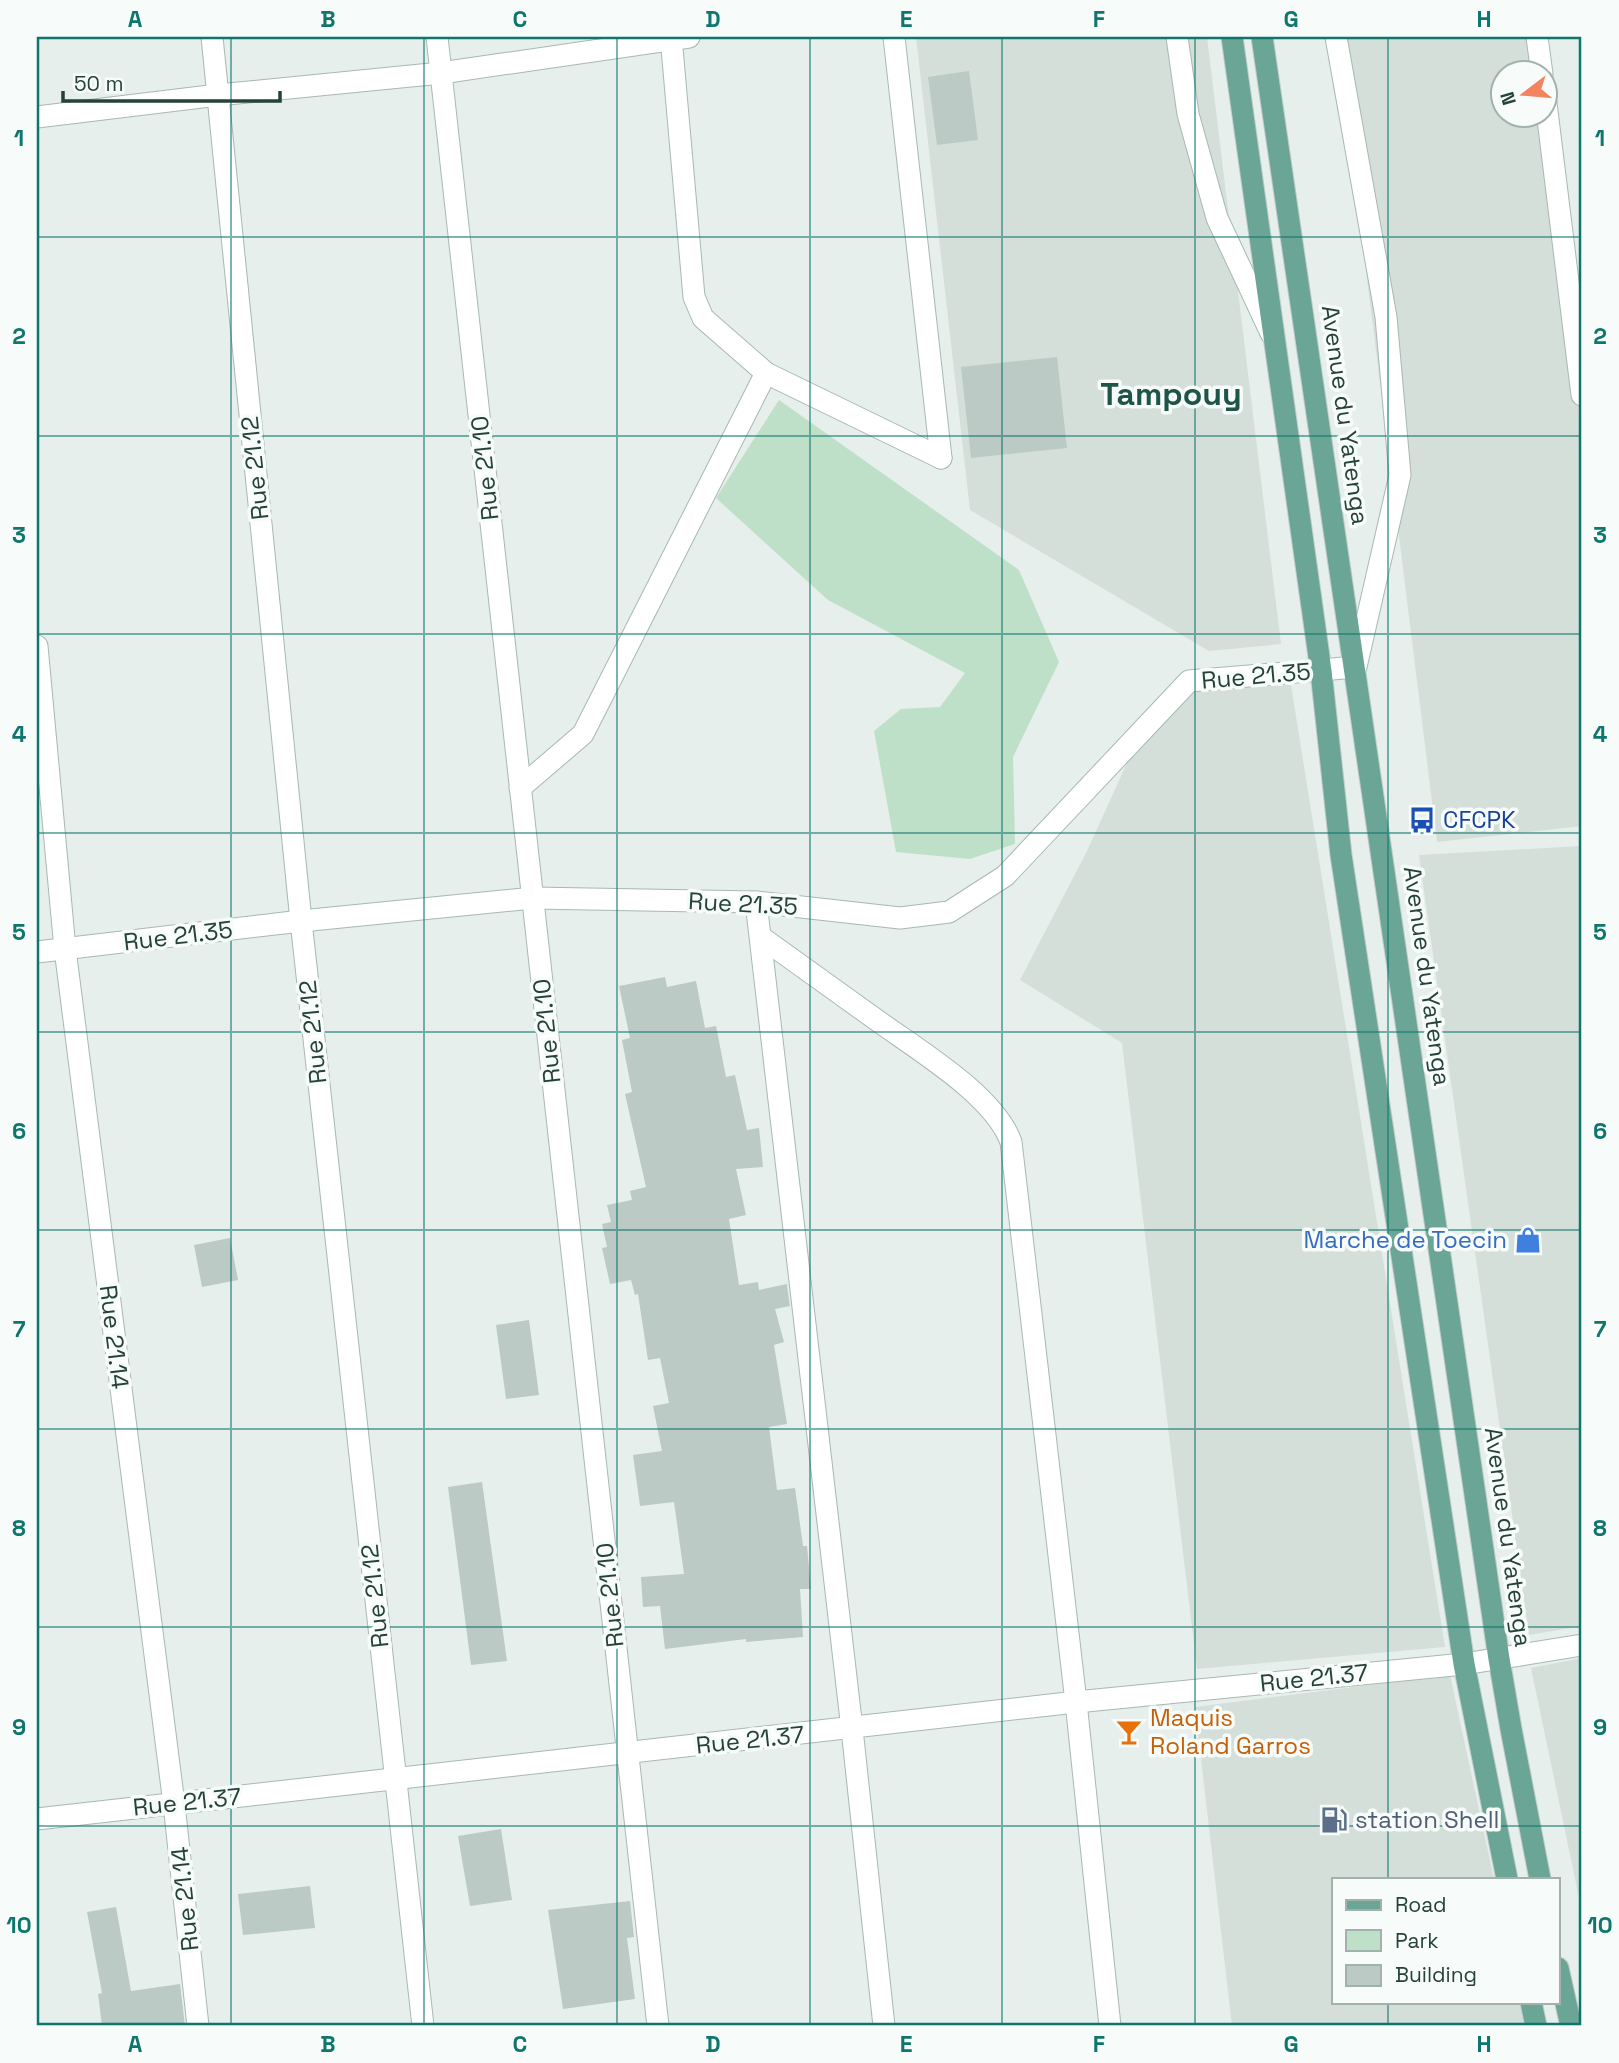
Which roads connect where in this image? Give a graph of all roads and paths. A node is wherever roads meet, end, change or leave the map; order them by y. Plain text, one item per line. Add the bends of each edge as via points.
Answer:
1 (212, 37) edge
2 (437, 37) edge
3 (677, 37) edge
4 (894, 37) edge
5 (1177, 37) edge
6 (1232, 37) edge
7 (1262, 37) edge
8 (1336, 37) edge
9 (1537, 37) edge
10 (1540, 60) edge
11 (441, 73) junction
12 (218, 95) junction
13 (37, 117) edge
14 (1548, 130) edge
15 (1276, 344) junction
16 (766, 373) junction
17 (1582, 395) edge
18 (37, 646) edge
19 (1356, 667) junction
20 (1321, 670) junction
21 (520, 788) junction
22 (533, 898) junction
23 (755, 902) junction
24 (301, 921) junction
25 (761, 937) junction
26 (65, 949) junction
27 (37, 952) edge
28 (1582, 1645) edge
29 (1499, 1659) junction
30 (1464, 1664) junction
31 (1076, 1702) junction
32 (852, 1729) junction
33 (628, 1753) junction
34 (396, 1780) junction
35 (174, 1804) junction
36 (37, 1819) edge
37 (1507, 1878) edge
38 (1541, 1878) edge
39 (1560, 1977) edge
40 (1531, 2004) edge
41 (198, 2026) edge
42 (423, 2026) edge
43 (658, 2026) edge
44 (884, 2026) edge
45 (1110, 2026) edge
46 (1536, 2026) edge
47 (1571, 2026) edge

1 - 12 street, Rue 21.12
2 - 11 street, Rue 21.10
3 - 11 street
3 - 16 street via 694,297 703,318
4 - 16 street via 941,458
5 - 15 street via 1188,114 1217,218
6 - 15 main road
7 - 19 main road, Avenue du Yatenga
8 - 19 street via 1386,317 1400,475
9 - 10 street
11 - 12 street
11 - 21 street, Rue 21.10
12 - 13 street
12 - 24 street, Rue 21.12
14 - 17 street
15 - 20 main road
16 - 21 street via 583,734
18 - 26 street, Rue 21.14
19 - 20 street, Rue 21.35
19 - 29 main road, Avenue du Yatenga
20 - 23 street, Rue 21.35 via 1189,681 1005,876 949,912 900,918
20 - 30 main road via 1341,855
21 - 22 street, Rue 21.10
22 - 23 street, Rue 21.35
22 - 24 street, Rue 21.35
22 - 33 street, Rue 21.10
23 - 25 street
24 - 26 street, Rue 21.35
24 - 34 street, Rue 21.12
25 - 31 street via 954,1076 1006,1129
25 - 32 street
26 - 27 street, Rue 21.35
26 - 35 street, Rue 21.14
28 - 29 street, Rue 21.37
29 - 30 street, Rue 21.37
29 - 38 main road, Avenue du Yatenga
30 - 31 street, Rue 21.37
30 - 37 main road
31 - 32 street, Rue 21.37
31 - 45 street
32 - 33 street, Rue 21.37
32 - 44 street
33 - 34 street, Rue 21.37
33 - 43 street, Rue 21.10
34 - 35 street, Rue 21.37
34 - 42 street, Rue 21.12
35 - 36 street, Rue 21.37
35 - 41 street, Rue 21.14
39 - 47 main road
40 - 46 main road

